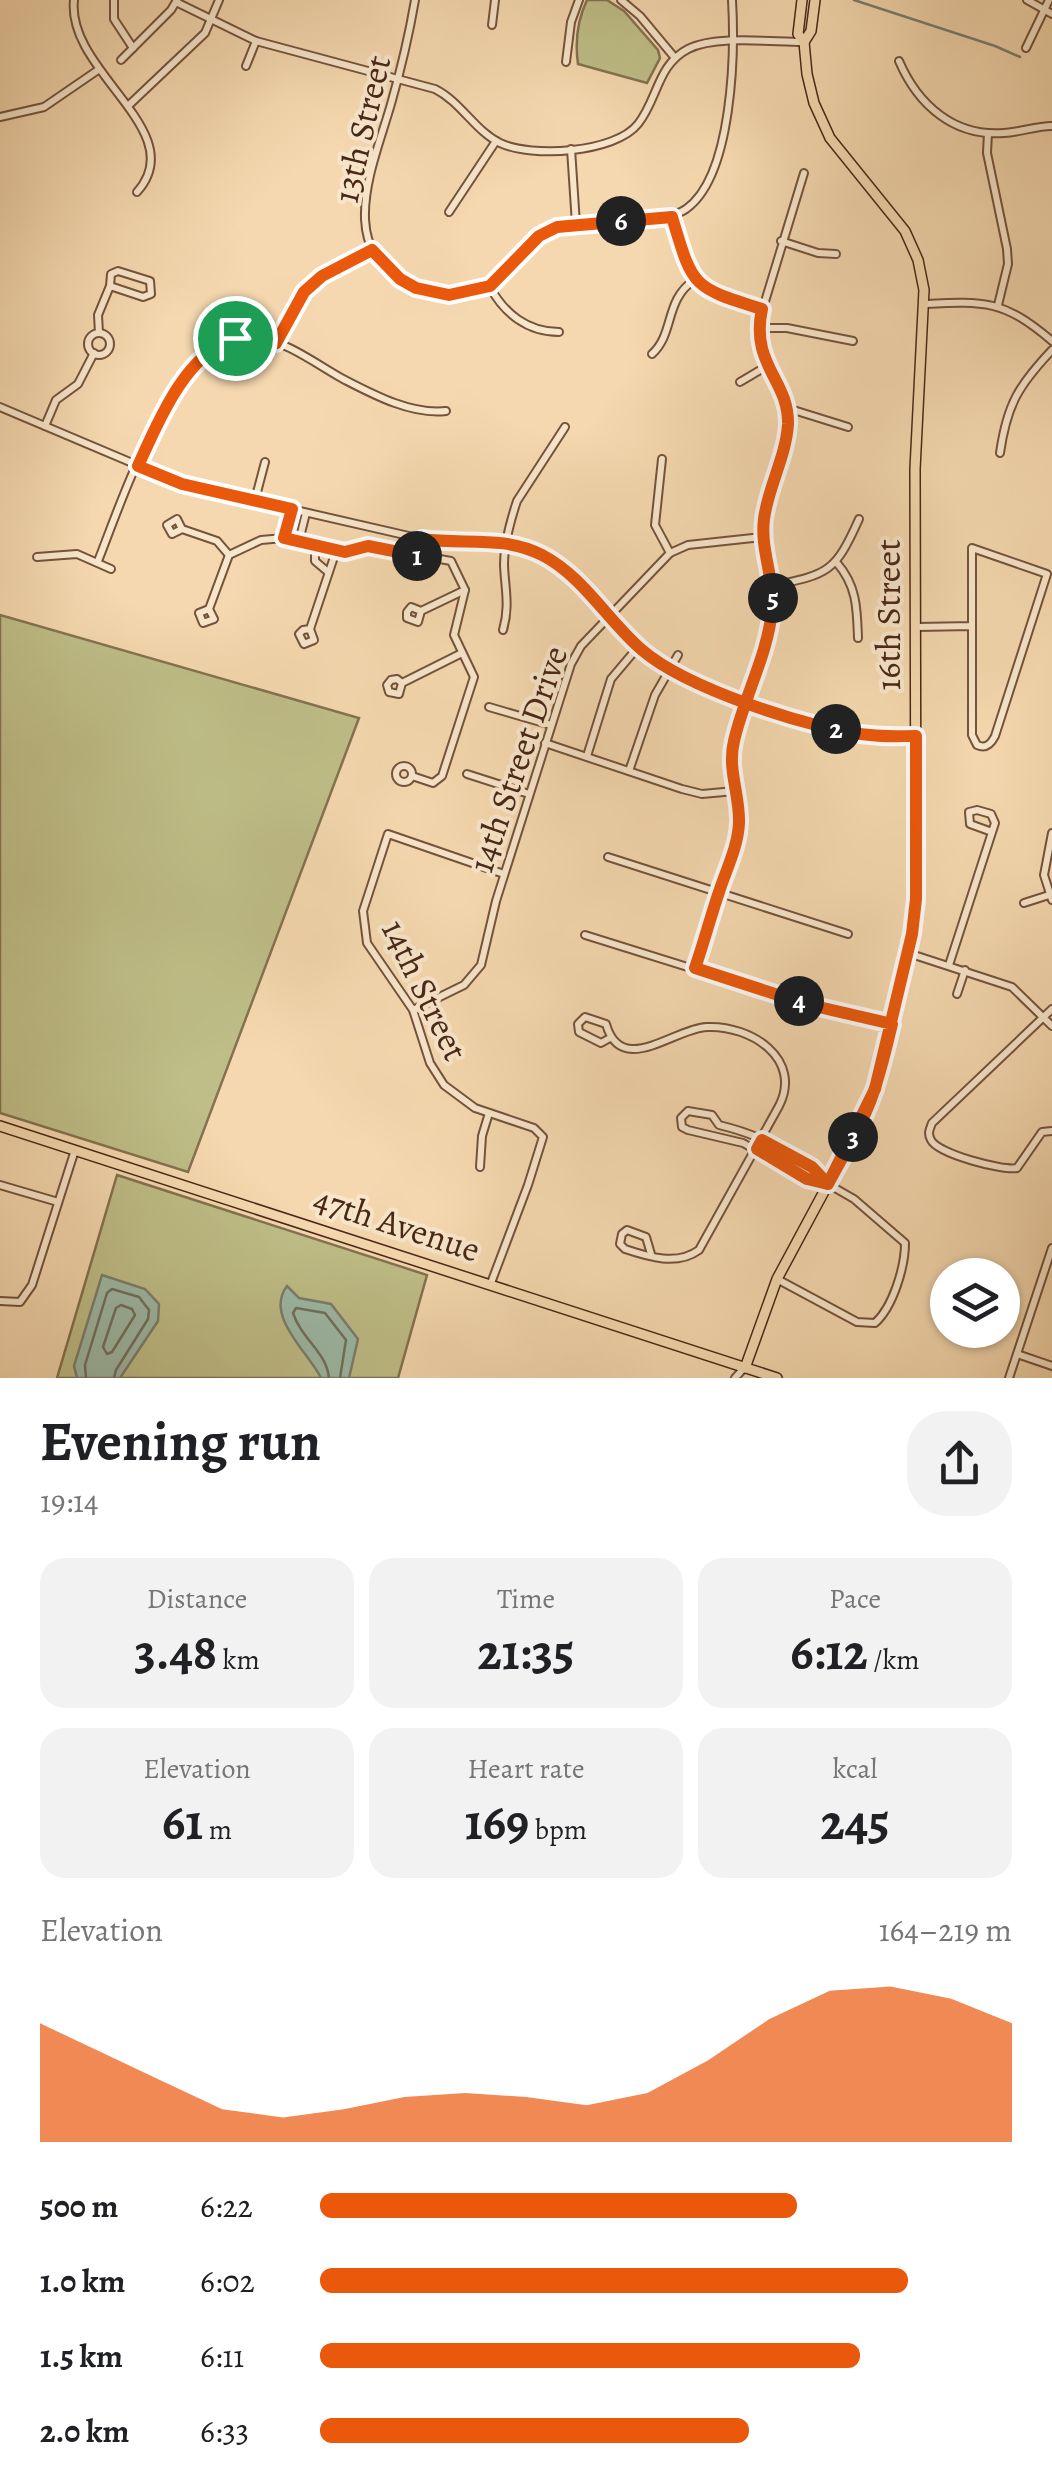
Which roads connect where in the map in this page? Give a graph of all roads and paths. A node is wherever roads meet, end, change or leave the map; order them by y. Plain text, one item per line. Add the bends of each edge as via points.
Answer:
1 (74, 0) edge
2 (114, 0) edge
3 (219, 0) edge
4 (415, 0) edge
5 (495, 0) edge
6 (579, 0) edge
7 (621, 0) edge
8 (732, 0) edge
9 (802, 0) edge
10 (816, 0) edge
11 (1027, 0) edge
12 (1049, 0) edge
13 (177, 1) edge
14 (1048, 13) edge
15 (212, 21) junction
16 (492, 25) dead end
17 (256, 41) junction
18 (734, 42) junction
19 (804, 42) junction
20 (133, 48) junction
21 (1026, 48) dead end
22 (675, 58) junction
23 (120, 60) dead end
24 (899, 61) dead end
25 (566, 62) dead end
26 (246, 66) dead end
27 (98, 70) junction
28 (398, 78) junction
29 (129, 105) junction
30 (0, 117) edge
31 (1052, 126) edge
32 (988, 133) junction
33 (496, 141) junction
34 (571, 150) junction
35 (804, 173) dead end
36 (137, 192) dead end
37 (449, 212) dead end
38 (672, 217) junction
39 (576, 224) junction
40 (781, 242) junction
41 (372, 250) junction
42 (836, 254) dead end
43 (694, 280) junction
44 (110, 286) junction
45 (490, 286) junction
46 (925, 304) junction
47 (998, 305) junction
48 (762, 309) junction
49 (759, 328) junction
50 (559, 332) dead end
51 (99, 333) junction
52 (852, 341) dead end
53 (1052, 341) edge
54 (276, 343) junction
55 (1052, 350) edge
56 (94, 354) junction
57 (652, 354) dead end
58 (767, 366) junction
59 (740, 382) dead end
60 (0, 407) edge
61 (787, 408) junction
62 (446, 411) dead end
63 (45, 426) junction
64 (565, 427) dead end
65 (848, 427) dead end
66 (1000, 453) dead end
67 (662, 458) dead end
68 (265, 462) dead end
69 (138, 466) junction
70 (255, 500) junction
71 (292, 509) junction
72 (306, 512) junction
73 (859, 520) dead end
74 (182, 529) dead end
75 (762, 537) junction
76 (284, 538) junction
77 (422, 539) junction
78 (298, 541) junction
79 (436, 541) junction
80 (506, 542) junction
81 (315, 546) junction
82 (336, 550) junction
83 (670, 553) junction
84 (229, 555) junction
85 (419, 556) junction
86 (37, 557) dead end
87 (434, 558) junction
88 (98, 561) junction
89 (837, 563) junction
90 (111, 568) dead end
91 (328, 572) junction
92 (772, 586) junction
93 (465, 590) junction
94 (209, 608) dead end
95 (422, 611) dead end
96 (609, 615) junction
97 (972, 626) junction
98 (917, 627) junction
99 (310, 629) dead end
100 (503, 630) dead end
101 (858, 638) dead end
102 (638, 647) junction
103 (462, 653) junction
104 (678, 654) dead end
105 (669, 671) junction
106 (402, 684) dead end
107 (746, 702) junction
108 (490, 707) dead end
109 (842, 718) dead end
110 (551, 725) junction
111 (839, 730) junction
112 (916, 736) junction
113 (545, 743) junction
114 (586, 756) junction
115 (630, 771) junction
116 (467, 774) dead end
117 (412, 776) dead end
118 (735, 791) junction
119 (528, 794) junction
120 (984, 812) junction
121 (979, 828) junction
122 (992, 832) junction
123 (1051, 837) edge
124 (608, 858) dead end
125 (504, 874) junction
126 (719, 893) junction
127 (1050, 898) edge
128 (1024, 903) dead end
129 (848, 934) dead end
130 (585, 935) dead end
131 (908, 953) junction
132 (950, 965) junction
133 (695, 968) junction
134 (965, 970) junction
135 (957, 994) dead end
136 (1052, 1009) edge
137 (414, 1010) junction
138 (1043, 1018) junction
139 (892, 1024) junction
140 (1052, 1026) edge
141 (610, 1038) junction
142 (489, 1113) junction
143 (0, 1126) edge
144 (719, 1126) junction
145 (1052, 1131) edge
146 (716, 1136) junction
147 (762, 1140) junction
148 (757, 1149) junction
149 (74, 1150) junction
150 (480, 1167) dead end
151 (0, 1184) edge
152 (828, 1184) junction
153 (58, 1202) junction
154 (1052, 1248) edge
155 (651, 1254) junction
156 (777, 1278) junction
157 (490, 1283) junction
158 (0, 1302) edge
159 (1017, 1354) junction
160 (1052, 1366) edge
161 (746, 1373) edge
162 (734, 1378) edge
163 (777, 1378) edge
164 (1010, 1378) edge

1 - 27 street via 78,38
2 - 20 street via 114,18
3 - 15 street
4 - 28 street, 13th Street
5 - 16 street
6 - 25 street
7 - 22 street
8 - 18 street
9 - 19 main road, 16th Street via 798,34
10 - 19 main road, 16th Street
11 - 14 street
12 - 14 street
13 - 15 street
13 - 20 street
14 - 21 street
15 - 17 street
15 - 29 street
17 - 26 street
17 - 28 street
18 - 19 street
18 - 22 street via 704,44
18 - 38 street via 732,101 706,185
19 - 46 main road, 16th Street via 808,82 822,120 905,232 918,260
20 - 23 street
22 - 34 street via 634,129 617,141
24 - 32 street via 930,109
27 - 29 street
27 - 30 street via 44,107
28 - 33 street via 443,93
28 - 41 street, 13th Street via 364,203
29 - 36 street via 152,164
31 - 32 street
32 - 47 street via 1008,249
33 - 34 street via 524,150
33 - 37 street
34 - 39 street
35 - 40 street
38 - 39 street
38 - 43 street
39 - 45 street via 539,236
40 - 42 street
40 - 48 street
41 - 45 street via 416,288 449,295
41 - 54 street, 13th Street via 304,292
43 - 48 street
43 - 57 street via 675,298
44 - 44 street via 143,297 153,288 148,280 118,271
44 - 51 street via 98,315
45 - 50 street via 518,320
46 - 47 street
46 - 98 main road, 16th Street via 915,469
47 - 53 street
48 - 49 street
49 - 52 street
49 - 58 street
51 - 56 street via 88,341
51 - 56 street via 109,348
54 - 62 street via 370,392
54 - 69 street via 235,338 209,351 167,402
55 - 66 street via 1019,386
56 - 63 street via 78,384 56,400
58 - 59 street
58 - 61 street
60 - 63 street
61 - 65 street
61 - 75 street via 786,441
63 - 69 street
64 - 80 street via 517,501
67 - 83 street via 654,525
68 - 70 street
69 - 70 street via 182,484
69 - 88 street
70 - 71 street
71 - 72 street
71 - 76 street
72 - 77 street
72 - 78 street
73 - 89 street
74 - 84 street via 217,541
75 - 83 street via 700,542
75 - 92 street
76 - 78 street
76 - 84 street
77 - 79 street
77 - 85 street
78 - 81 street
79 - 80 street
79 - 87 street
80 - 96 street via 556,564
80 - 100 street
81 - 82 street
81 - 91 street via 315,561
82 - 85 street via 368,546
82 - 91 street
83 - 96 street, 14th Street Drive
84 - 94 street
85 - 87 street
86 - 88 street via 77,554
87 - 93 street via 451,560
88 - 90 street
89 - 92 street
89 - 101 street via 852,582
91 - 99 street
92 - 107 street via 771,618
93 - 95 street
93 - 103 street via 454,634
96 - 102 street
96 - 110 street, 14th Street Drive via 571,664
97 - 97 street via 972,548 1047,574 992,742 984,747 972,736
97 - 98 street
98 - 112 main road, 16th Street
102 - 105 street
102 - 114 street via 611,679
103 - 106 street
103 - 117 street via 474,677 442,776 433,783
104 - 105 street
105 - 107 street
105 - 115 street
107 - 111 street
107 - 118 street via 732,749
108 - 110 street
109 - 111 street
110 - 113 street, 14th Street Drive
111 - 112 street
112 - 131 main road, 16th Street via 916,899
113 - 114 street
113 - 119 street, 14th Street Drive
114 - 115 street
115 - 118 street via 702,794
116 - 119 street
118 - 126 street via 738,828
119 - 125 street, 14th Street Drive
120 - 121 street
120 - 121 street via 968,815
120 - 122 street via 995,819
121 - 122 street
122 - 132 street
123 - 127 street via 1044,875
124 - 126 street
125 - 137 street, 14th Street Drive via 480,965 448,996
125 - 137 street, 14th Street via 390,835 384,843 363,927 374,957
126 - 129 street
126 - 133 street
127 - 128 street
130 - 133 street
131 - 132 street
131 - 139 main road, 16th Street
132 - 134 street
133 - 139 street
134 - 135 street
134 - 138 street via 1012,987
136 - 138 street
137 - 142 street, 14th Street via 435,1073 464,1102
138 - 140 street
138 - 145 street via 932,1123 930,1136 941,1148 1006,1170 1018,1168 1042,1132
139 - 152 main road, 16th Street via 868,1109
141 - 141 street via 606,1024 585,1017 578,1024 584,1037
141 - 147 street via 646,1048 712,1026 763,1042 787,1077 785,1096
142 - 150 street
142 - 157 street, 14th Street via 543,1136
143 - 149 main road, 47th Avenue
144 - 146 street
144 - 146 street via 712,1115 688,1112 681,1118 682,1127
144 - 147 street
146 - 148 street
147 - 148 street
147 - 152 street via 812,1167
148 - 152 street
148 - 155 street via 699,1250 678,1260
149 - 153 street
149 - 157 main road, 47th Avenue
151 - 153 street
152 - 156 main road, 16th Street
152 - 156 street via 904,1243 886,1314 874,1323 857,1322
153 - 158 street via 32,1285 20,1302
154 - 159 street
155 - 155 street via 646,1237 622,1234 625,1248
156 - 161 main road, 16th Street
157 - 161 main road, 47th Avenue
159 - 160 street
159 - 164 street
161 - 162 street
161 - 163 main road, 47th Avenue

